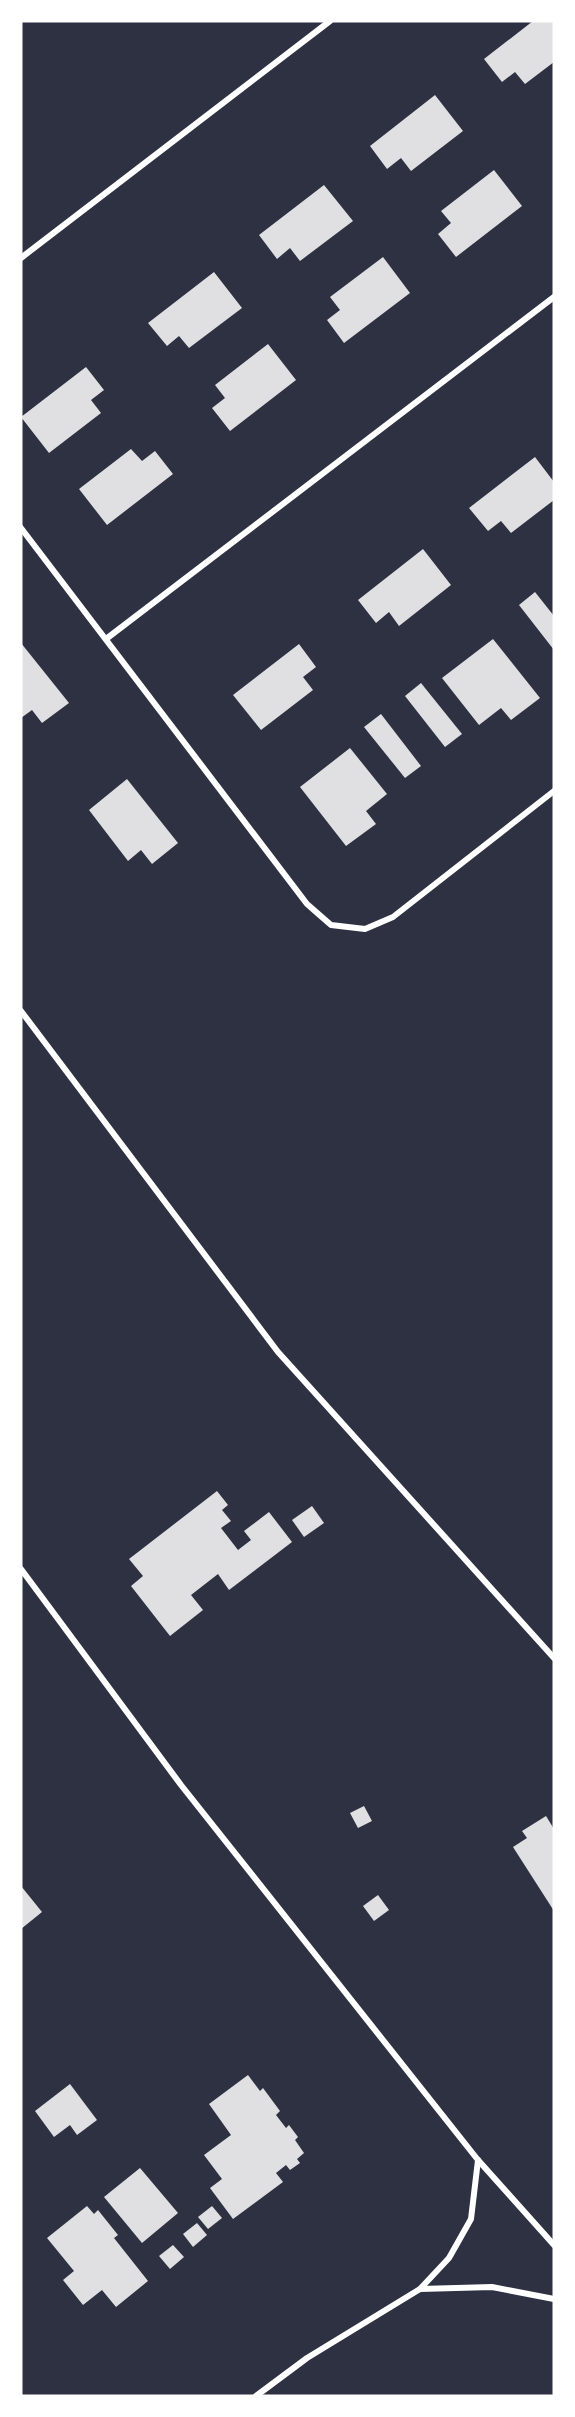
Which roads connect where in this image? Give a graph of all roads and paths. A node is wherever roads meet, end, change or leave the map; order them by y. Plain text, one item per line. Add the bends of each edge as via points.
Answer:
1 (330, 21) edge
2 (21, 258) edge
3 (554, 297) edge
4 (21, 528) edge
5 (106, 639) junction
6 (554, 791) edge
7 (21, 1011) edge
8 (21, 1569) edge
9 (554, 1658) edge
10 (478, 2160) junction
11 (554, 2245) edge
12 (420, 2289) junction
13 (554, 2299) edge
14 (256, 2396) edge

1 - 2 street
3 - 5 street
4 - 5 street
5 - 6 street via 308,904 332,925 365,929 393,917
7 - 9 street via 278,1352
8 - 10 street via 181,1785
10 - 11 street
10 - 12 street via 471,2219 449,2258
12 - 13 street via 492,2287
12 - 14 street via 307,2358

